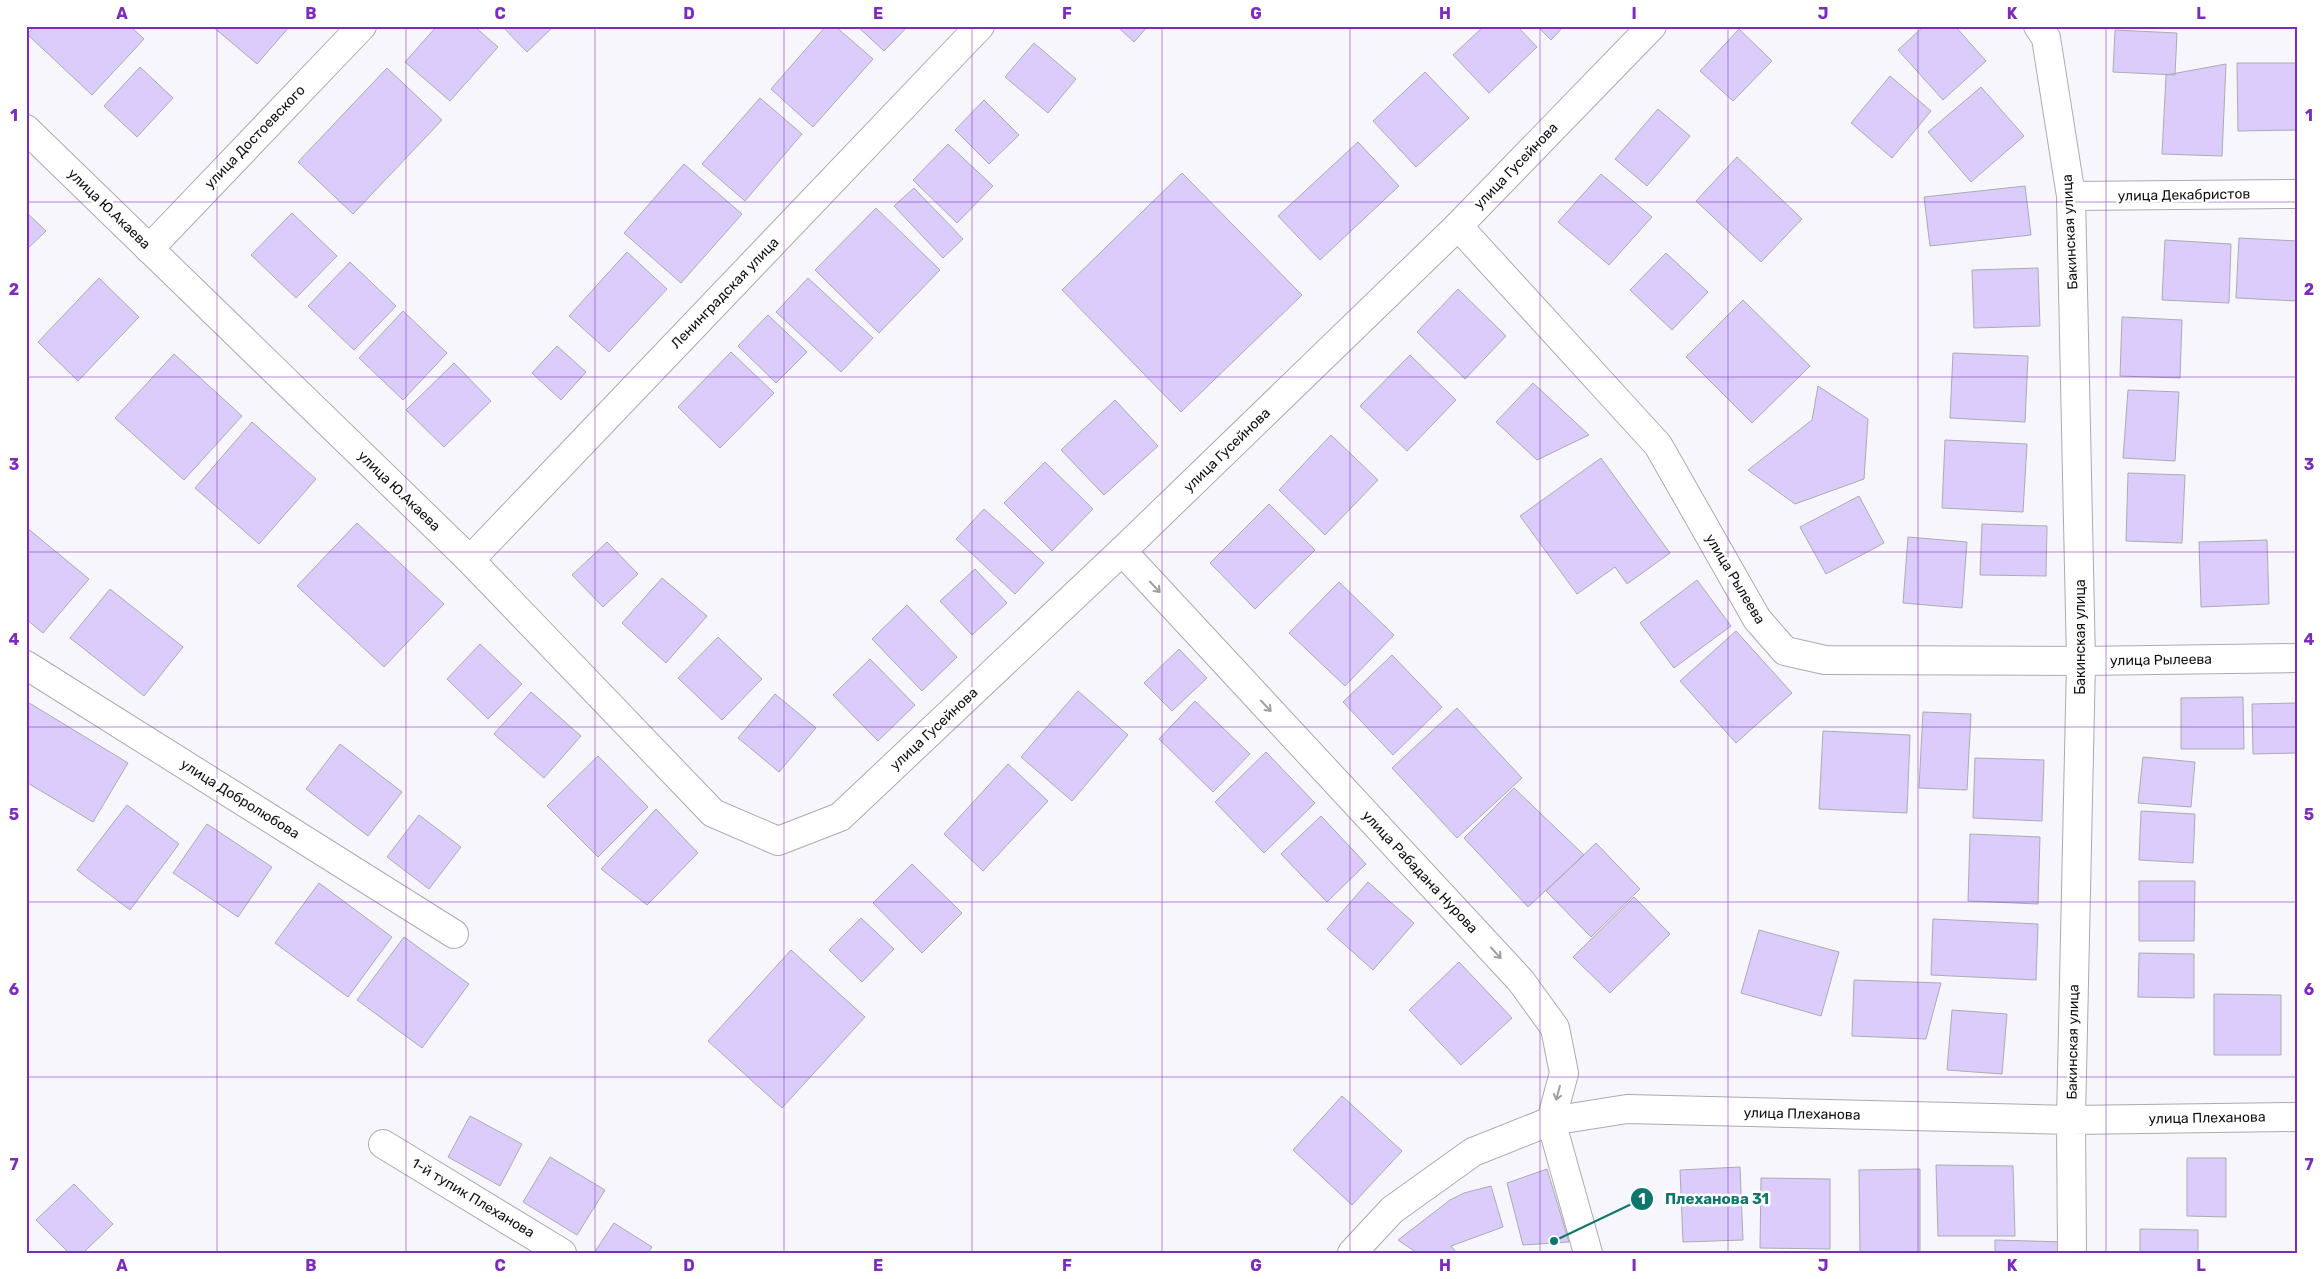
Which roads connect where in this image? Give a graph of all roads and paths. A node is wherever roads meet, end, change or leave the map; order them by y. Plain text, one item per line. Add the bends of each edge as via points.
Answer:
1 (362, 26) edge
2 (980, 26) edge
3 (1652, 26) edge
4 (2038, 26) edge
5 (26, 129) edge
6 (2297, 194) edge
7 (2071, 196) junction
8 (1458, 226) junction
9 (149, 249) junction
10 (1122, 551) junction
11 (470, 560) junction
12 (2297, 658) edge
13 (2081, 661) junction
14 (26, 665) edge
15 (778, 841) joint
16 (454, 934) dead end
17 (2297, 1117) edge
18 (2071, 1120) junction
19 (1551, 1121) junction
20 (383, 1144) dead end
21 (562, 1253) edge
22 (1352, 1253) edge
23 (1588, 1253) edge
24 (2072, 1253) edge

1 - 9 street, улица Достоевского
2 - 11 street, Ленинградская улица
3 - 8 street, улица Гусейнова
4 - 7 street, Бакинская улица via 2046,38
5 - 9 street, улица Ю.Акаева
6 - 7 street, улица Декабристов
7 - 13 street, Бакинская улица
8 - 10 street, улица Гусейнова
8 - 13 street, улица Рылеева via 1658,445 1757,619 1785,651 1825,660
9 - 11 street, улица Ю.Акаева
10 - 15 street, улица Гусейнова via 840,818
10 -> 19 street, улица Рабадана Нурова via 1522,981 1555,1028 1564,1073
11 - 15 street, улица Ю.Акаева via 714,813
12 - 13 street, улица Рылеева
13 - 18 street, Бакинская улица
14 - 16 street, улица Добролюбова
17 - 18 street, улица Плеханова
18 - 19 street, улица Плеханова via 1627,1109
18 - 24 street, Бакинская улица
19 - 22 street, улица Плеханова via 1474,1152 1392,1210
19 - 23 street
20 - 21 street, 1-й тупик Плеханова

